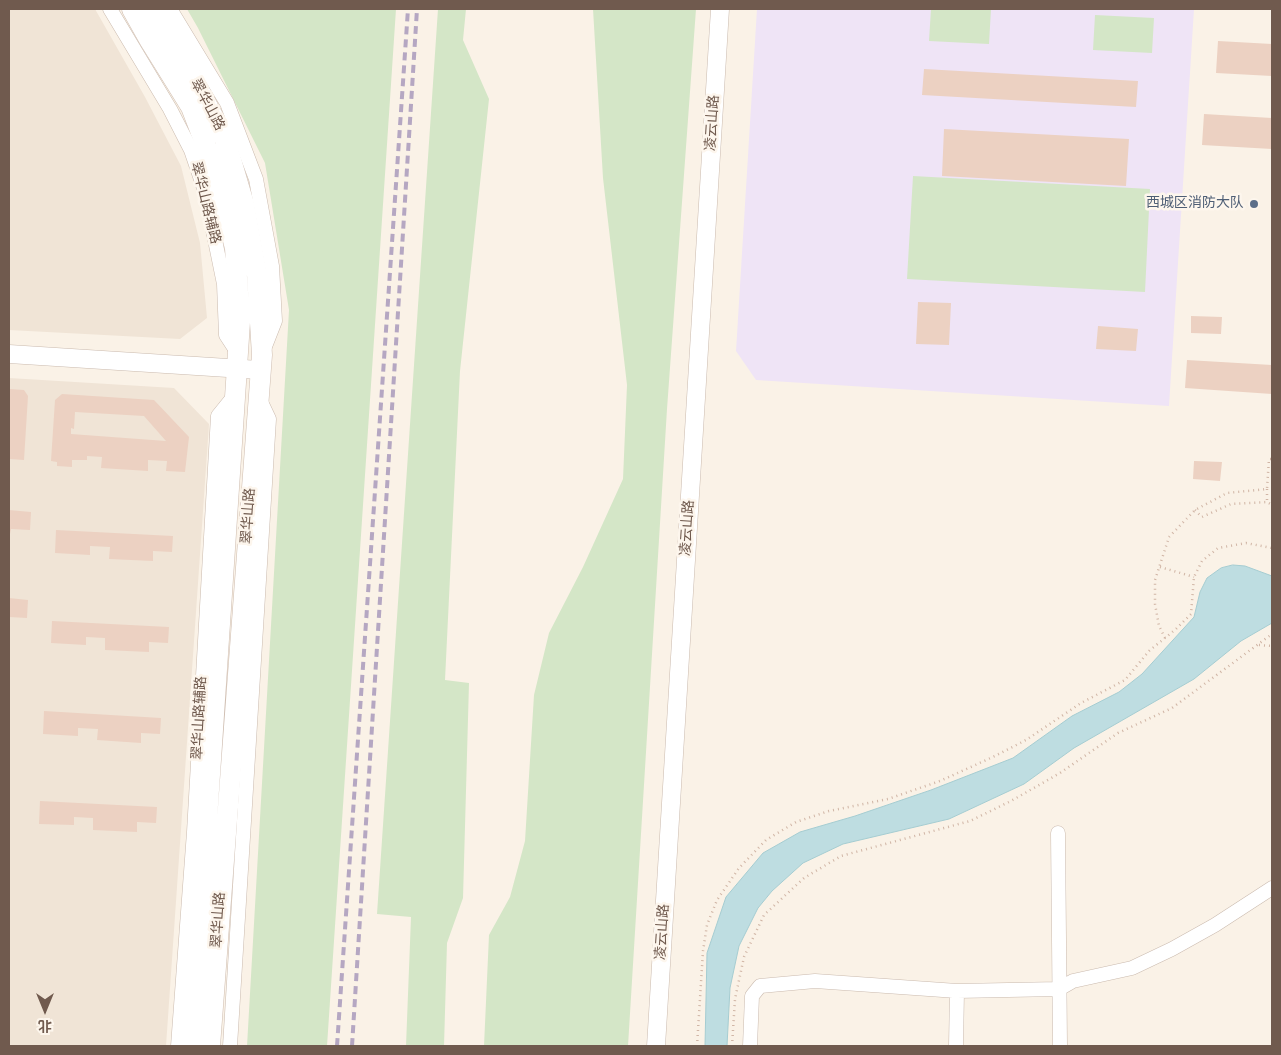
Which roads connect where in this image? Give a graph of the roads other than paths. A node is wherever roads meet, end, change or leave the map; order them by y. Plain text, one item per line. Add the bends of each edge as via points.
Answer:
1 (110, 9) edge
2 (132, 9) edge
3 (152, 9) edge
4 (170, 9) edge
5 (720, 9) edge
6 (9, 354) edge
7 (238, 362) junction
8 (260, 362) junction
9 (235, 395) junction
10 (258, 396) junction
11 (1058, 833) dead end
12 (1272, 888) edge
13 (1059, 989) junction
14 (957, 992) junction
15 (178, 1046) edge
16 (192, 1046) edge
17 (210, 1046) edge
18 (230, 1046) edge
19 (656, 1046) edge
20 (750, 1046) edge
21 (956, 1046) edge
22 (1060, 1046) edge

1 - 7 street, 翠华山路辅路 via 192,150 205,191 224,284 226,335
2 - 7 main road, 翠华山路 via 191,107 214,169 235,248 240,322
3 - 8 main road, 翠华山路 via 225,139 244,204 257,275
4 - 8 street via 226,103 256,179 272,266 275,321
5 - 19 street, 凌云山路
6 - 7 street
7 - 8 street
7 - 9 main road, 翠华山路
8 - 10 main road, 翠华山路
9 - 15 street, 翠华山路辅路 via 218,416
9 - 16 main road, 翠华山路
10 - 17 main road, 翠华山路
10 - 18 street via 268,419
11 - 13 street
12 - 13 street via 1156,957 1132,968 1073,981
13 - 14 street
13 - 22 street
14 - 20 street via 815,982 760,986 752,996
14 - 21 street

